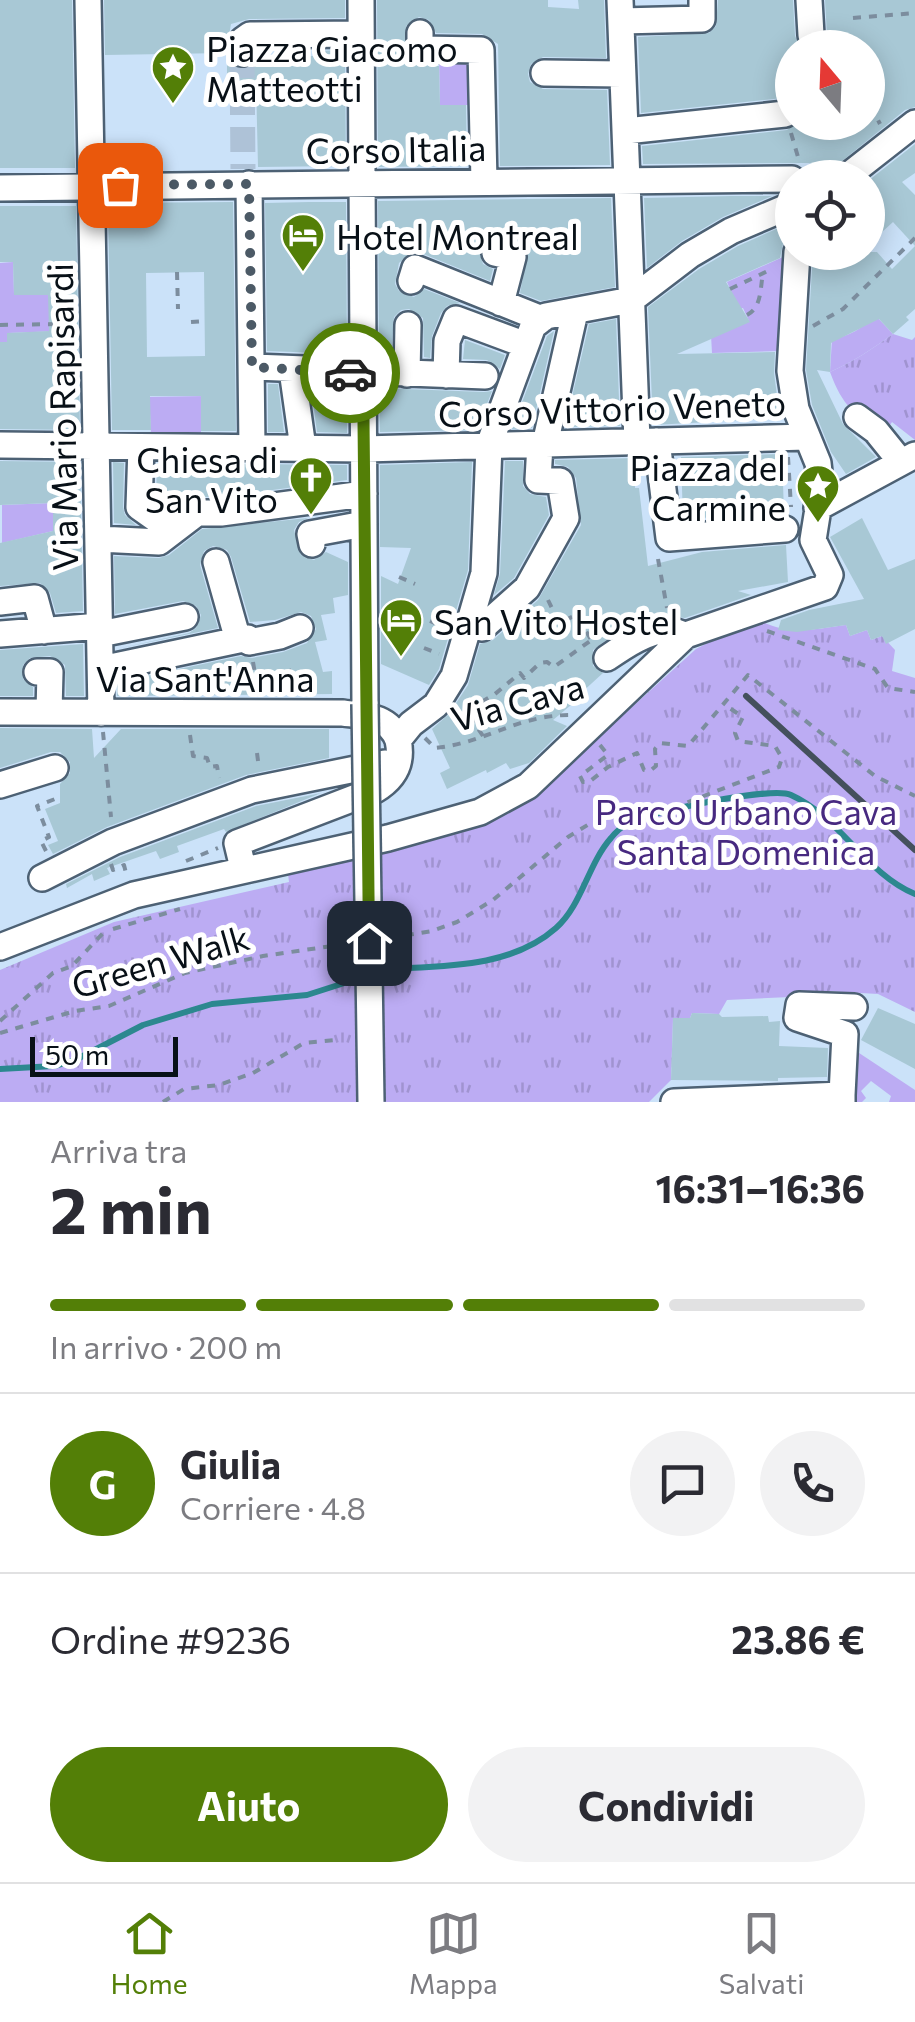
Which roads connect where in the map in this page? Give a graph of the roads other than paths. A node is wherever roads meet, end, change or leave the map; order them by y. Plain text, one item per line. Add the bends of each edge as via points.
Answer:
1 (88, 0) edge
2 (361, 0) edge
3 (702, 0) edge
4 (809, 0) edge
5 (620, 11) edge
6 (810, 30) edge
7 (420, 33) dead end
8 (360, 34) junction
9 (242, 53) dead end
10 (544, 73) dead end
11 (622, 74) junction
12 (775, 115) edge
13 (915, 123) edge
14 (626, 131) junction
15 (868, 160) edge
16 (775, 171) edge
17 (245, 179) junction
18 (628, 180) junction
19 (484, 182) junction
20 (362, 183) junction
21 (91, 186) junction
22 (0, 188) edge
23 (775, 213) edge
24 (496, 253) dead end
25 (795, 270) edge
26 (411, 281) dead end
27 (631, 300) junction
28 (501, 303) junction
29 (575, 312) junction
30 (542, 320) junction
31 (408, 324) dead end
32 (526, 345) junction
33 (252, 367) junction
34 (292, 370) junction
35 (363, 374) junction
36 (407, 374) junction
37 (446, 375) junction
38 (485, 376) dead end
39 (857, 417) dead end
40 (806, 437) junction
41 (647, 441) junction
42 (543, 444) junction
43 (0, 445) edge
44 (489, 445) junction
45 (97, 446) junction
46 (141, 447) junction
47 (252, 448) junction
48 (303, 448) junction
49 (364, 449) junction
50 (908, 458) edge
51 (364, 494) junction
52 (818, 508) junction
53 (364, 524) junction
54 (785, 529) dead end
55 (174, 531) junction
56 (99, 540) junction
57 (312, 544) dead end
58 (216, 562) dead end
59 (0, 602) edge
60 (185, 617) dead end
61 (300, 628) dead end
62 (482, 628) dead end
63 (44, 630) junction
64 (100, 630) junction
65 (679, 632) junction
66 (0, 634) edge
67 (244, 641) junction
68 (600, 650) road end
69 (101, 669) junction
70 (38, 672) dead end
71 (0, 712) edge
72 (49, 712) junction
73 (102, 712) junction
74 (403, 742) junction
75 (55, 768) road end
76 (0, 785) edge
77 (240, 856) junction
78 (48, 875) road end
79 (0, 947) edge
80 (854, 1007) dead end
81 (842, 1098) edge
82 (371, 1102) edge
83 (674, 1102) edge

1 - 21 street, Via Mario Rapisardi
2 - 8 street
3 - 5 street via 702,18
4 - 6 street
5 - 11 street
7 - 19 street via 420,49 481,50
8 - 9 street via 250,35
8 - 20 street
10 - 11 street
11 - 14 street
12 - 14 street
13 - 15 street
14 - 18 street
16 - 18 street, Corso Italia
17 - 20 street, Corso Italia
17 - 21 street, Corso Italia
17 - 33 street
18 - 19 street, Corso Italia
18 - 27 street
19 - 20 street, Corso Italia
20 - 35 street
21 - 22 street, Corso Italia
21 - 45 street, Via Mario Rapisardi
23 - 27 street via 690,255
24 - 28 street via 513,257
25 - 40 street via 790,371
26 - 28 street via 415,268
27 - 29 street
27 - 41 street
28 - 30 street
29 - 30 street
29 - 42 street
30 - 32 street
31 - 36 street
32 - 37 street via 456,319 447,340
32 - 44 street
33 - 34 street
33 - 47 street
34 - 35 street
34 - 48 street
35 - 36 street
35 - 49 street
36 - 37 street
37 - 38 street
39 - 50 street
40 - 41 street, Corso Vittorio Veneto
40 - 52 street via 818,463
41 - 42 street, Corso Vittorio Veneto
41 - 54 street via 669,538
42 - 44 street, Corso Vittorio Veneto
42 - 62 street via 538,480 560,482 566,518 530,582
43 - 45 street, Corso Vittorio Veneto
44 - 49 street, Corso Vittorio Veneto
44 - 74 street via 486,558 476,607 454,676
45 - 46 street, Corso Vittorio Veneto
45 - 56 street, Via Mario Rapisardi
46 - 47 street, Corso Vittorio Veneto
46 - 55 street via 139,507
47 - 48 street, Corso Vittorio Veneto
48 - 49 street, Corso Vittorio Veneto
49 - 51 street
50 - 52 street
51 - 53 street
51 - 55 street via 197,512
52 - 65 street via 813,540 830,576 826,587
53 - 57 street via 310,534
53 - 82 street, bridge
55 - 56 street via 159,542
56 - 64 street, Via Mario Rapisardi
58 - 67 street
59 - 63 street via 35,598
60 - 64 street
61 - 67 street
63 - 64 street
63 - 66 street
64 - 69 street, Via Mario Rapisardi
65 - 68 street
65 - 77 street via 512,797 388,838
67 - 69 street
69 - 73 street, Via Mario Rapisardi
70 - 72 street via 50,672
71 - 72 street, Via Sant'Anna
72 - 73 street, Via Sant'Anna
73 - 74 street, Via Sant'Anna via 343,713 382,720
74 - 77 street via 392,777 375,790
74 - 78 street via 113,842
75 - 76 street
77 - 79 street
80 - 81 street via 799,1005 797,1018 845,1034
81 - 83 street

